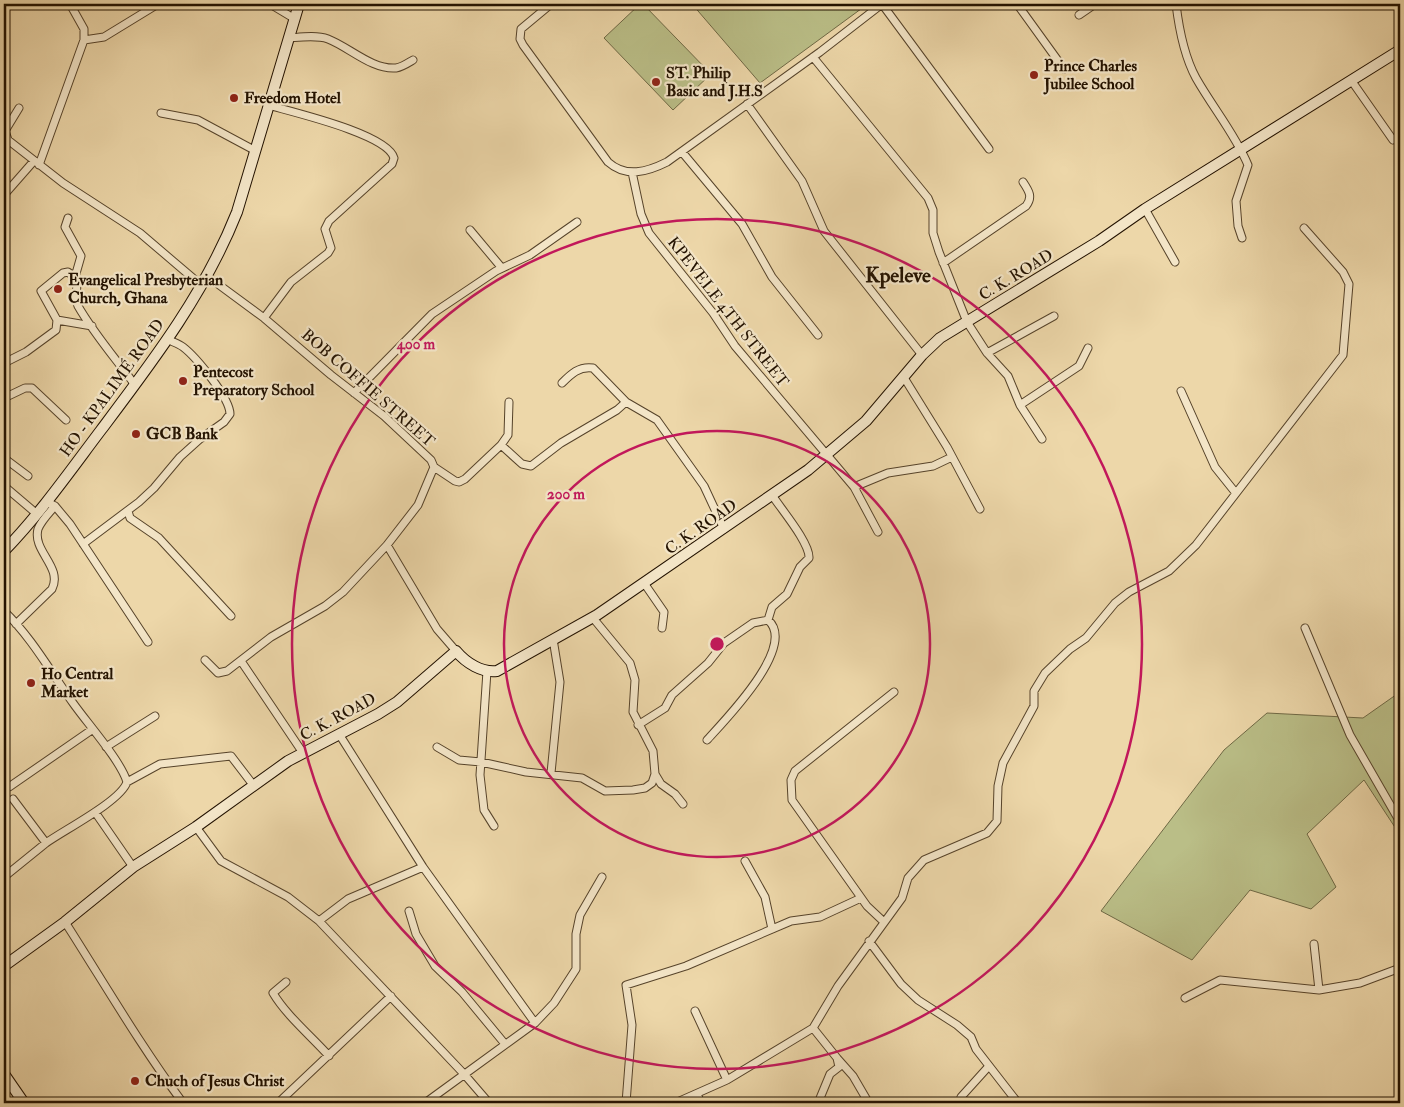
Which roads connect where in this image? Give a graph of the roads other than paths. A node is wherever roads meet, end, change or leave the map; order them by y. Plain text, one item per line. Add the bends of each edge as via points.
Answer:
1 (70, 4) edge
2 (158, 4) edge
3 (270, 4) edge
4 (299, 4) edge
5 (551, 4) edge
6 (882, 4) edge
7 (1017, 4) edge
8 (1095, 4) edge
9 (1176, 4) edge
10 (1079, 15) dead end
11 (294, 19) junction
12 (290, 38) junction
13 (84, 40) junction
14 (1400, 50) edge
15 (813, 57) junction
16 (413, 60) dead end
17 (1064, 69) dead end
18 (1351, 80) junction
19 (747, 104) junction
20 (268, 105) junction
21 (19, 108) dead end
22 (161, 113) dead end
23 (1394, 140) dead end
24 (1241, 148) junction
25 (989, 149) dead end
26 (254, 150) junction
27 (682, 152) junction
28 (36, 164) junction
29 (632, 172) junction
30 (1023, 182) dead end
31 (4, 195) edge
32 (1145, 209) junction
33 (68, 218) dead end
34 (577, 222) dead end
35 (1304, 228) dead end
36 (470, 230) dead end
37 (1242, 238) dead end
38 (1175, 262) dead end
39 (943, 263) junction
40 (502, 268) junction
41 (207, 276) junction
42 (75, 277) junction
43 (201, 285) junction
44 (1054, 316) dead end
45 (264, 318) junction
46 (57, 320) junction
47 (967, 322) junction
48 (92, 326) junction
49 (818, 335) dead end
50 (169, 340) junction
51 (1088, 348) dead end
52 (987, 353) junction
53 (922, 355) junction
54 (4, 362) edge
55 (903, 376) junction
56 (562, 383) dead end
57 (135, 385) junction
58 (1181, 391) dead end
59 (354, 393) junction
60 (4, 398) edge
61 (509, 402) dead end
62 (626, 402) junction
63 (1020, 405) junction
64 (66, 420) dead end
65 (1042, 439) dead end
66 (502, 444) junction
67 (827, 455) junction
68 (952, 457) junction
69 (4, 458) edge
70 (434, 466) junction
71 (28, 476) dead end
72 (4, 486) edge
73 (854, 487) junction
74 (1235, 492) junction
75 (772, 495) junction
76 (51, 504) junction
77 (980, 509) dead end
78 (128, 511) junction
79 (37, 514) junction
80 (724, 529) junction
81 (878, 532) dead end
82 (83, 544) junction
83 (387, 546) junction
84 (4, 551) edge
85 (644, 583) junction
86 (4, 611) edge
87 (231, 616) dead end
88 (593, 618) junction
89 (768, 620) junction
90 (16, 624) junction
91 (662, 628) dead end
92 (1305, 628) dead end
93 (553, 639) junction
94 (148, 642) dead end
95 (456, 651) junction
96 (205, 660) dead end
97 (241, 660) junction
98 (487, 671) junction
99 (894, 692) dead end
100 (155, 716) dead end
101 (638, 724) junction
102 (93, 729) junction
103 (339, 734) junction
104 (707, 740) dead end
105 (106, 747) junction
106 (437, 747) dead end
107 (303, 753) junction
108 (481, 762) junction
109 (551, 773) junction
110 (654, 774) junction
111 (127, 782) junction
112 (254, 786) junction
113 (9, 787) dead end
114 (13, 799) dead end
115 (682, 804) dead end
116 (95, 812) junction
117 (1400, 822) edge
118 (494, 826) dead end
119 (196, 827) junction
120 (46, 843) junction
121 (745, 861) dead end
122 (133, 867) junction
123 (423, 867) junction
124 (4, 877) edge
125 (602, 877) dead end
126 (862, 898) junction
127 (408, 911) dead end
128 (319, 921) junction
129 (65, 922) junction
130 (884, 922) junction
131 (772, 929) junction
132 (869, 941) junction
133 (1314, 944) dead end
134 (4, 966) edge
135 (1400, 968) edge
136 (286, 982) dead end
137 (1319, 990) junction
138 (391, 996) junction
139 (1185, 998) dead end
140 (695, 1011) dead end
141 (535, 1022) junction
142 (813, 1028) junction
143 (505, 1044) junction
144 (329, 1056) junction
145 (837, 1058) junction
146 (989, 1066) junction
147 (4, 1074) edge
148 (464, 1074) junction
149 (727, 1080) junction
150 (697, 1094) junction
151 (961, 1097) dead end
152 (867, 1100) dead end
153 (24, 1103) edge
154 (183, 1103) edge
155 (278, 1103) edge
156 (425, 1103) edge
157 (489, 1103) edge
158 (626, 1103) edge
159 (675, 1103) edge
160 (701, 1103) edge
161 (818, 1103) edge
162 (1018, 1103) edge

1 - 13 street via 82,23
2 - 13 street via 104,37
3 - 11 street
4 - 11 street, HO - KPALIMÉ ROAD
5 - 29 street via 521,29 520,39 608,162 619,170
6 - 15 street
6 - 25 street
7 - 17 street
8 - 10 street
9 - 24 street via 1186,53 1196,78
11 - 12 street, HO - KPALIMÉ ROAD
12 - 16 street via 330,39 362,57 390,67 398,68
12 - 20 street, HO - KPALIMÉ ROAD
13 - 28 street
14 - 18 street, C. K. ROAD
15 - 19 street
15 - 39 street via 928,198 933,210 933,233
18 - 23 street
18 - 24 street, C. K. ROAD
19 - 27 street
19 - 53 street via 802,181 824,231
20 - 26 street, HO - KPALIMÉ ROAD
20 - 45 street via 367,136 389,150 394,158 392,164 329,221 326,229 331,248 328,253 291,282
21 - 28 street via 5,135
22 - 26 street via 198,120
24 - 32 street, C. K. ROAD
24 - 37 street via 1248,165 1236,201
26 - 41 street, HO - KPALIMÉ ROAD via 237,212
27 - 29 street via 650,170
27 - 49 street via 742,224 772,277
28 - 31 street
28 - 43 street via 140,233
29 - 67 street, KPEVELE 4TH STREET via 641,214 649,233 735,346
30 - 39 street via 1030,194 1026,206
32 - 38 street
32 - 47 street, C. K. ROAD
33 - 42 street via 65,227 81,256
34 - 40 street via 530,255
35 - 74 street via 1343,272 1349,284 1343,355
36 - 40 street
39 - 47 street
40 - 59 street via 432,314
41 - 43 street, HO - KPALIMÉ ROAD
41 - 45 street, BOB COFFIE STREET
42 - 46 street via 68,272 63,273 42,289 42,295
42 - 48 street via 77,304
43 - 50 street, HO - KPALIMÉ ROAD
44 - 52 street
45 - 59 street, BOB COFFIE STREET
46 - 48 street
46 - 54 street via 56,330 50,336
47 - 52 street
47 - 53 street, C. K. ROAD via 935,342
48 - 57 street
50 - 57 street, HO - KPALIMÉ ROAD
50 - 78 street via 183,346 212,379 229,406 230,414 180,457 154,488
51 - 63 street via 1079,366
52 - 63 street via 1008,376
53 - 55 street, C. K. ROAD
55 - 67 street, C. K. ROAD via 870,417
55 - 68 street
56 - 62 street via 575,371 593,368
57 - 76 street, HO - KPALIMÉ ROAD
58 - 74 street via 1216,468
59 - 70 street, BOB COFFIE STREET via 384,416
60 - 64 street via 32,388
61 - 66 street via 509,432
62 - 66 street via 531,466 522,464
62 - 80 street via 657,420 665,430 704,486
63 - 65 street
66 - 70 street via 459,482
67 - 73 street, KPEVELE 4TH STREET
67 - 75 street, C. K. ROAD
68 - 73 street via 933,466 888,473
68 - 77 street
69 - 71 street
70 - 83 street, BOB COFFIE STREET via 415,510
72 - 79 street
73 - 81 street, KPEVELE 4TH STREET
74 - 130 street via 1182,559 1169,571 1114,603 1086,638 1045,673 1034,691 1034,706 1003,763 998,786 997,820 987,833 924,860 908,878 902,898
75 - 80 street, C. K. ROAD
75 - 89 street via 810,557 800,567 787,594 772,607
76 - 79 street, HO - KPALIMÉ ROAD
76 - 82 street via 63,514
76 - 90 street via 40,524 38,538 54,573 55,584
78 - 82 street
78 - 87 street via 130,518 168,546
79 - 84 street, HO - KPALIMÉ ROAD
80 - 85 street, C. K. ROAD
82 - 94 street
83 - 95 street via 437,629
83 - 97 street, BOB COFFIE STREET via 343,592
85 - 88 street, C. K. ROAD
85 - 91 street via 664,612
86 - 90 street
88 - 93 street, C. K. ROAD
88 - 101 street via 630,663 635,680 633,712
89 - 101 street via 754,623 724,643 708,663 672,695 666,708
89 - 104 street via 775,627 776,634 756,684
90 - 102 street
92 - 117 street via 1350,735
93 - 98 street, C. K. ROAD via 502,670
93 - 109 street via 560,682
95 - 98 street via 470,664
95 - 103 street, C. K. ROAD via 396,702
96 - 97 street, BOB COFFIE STREET via 222,674
97 - 107 street
98 - 108 street
99 - 126 street via 795,771 791,780 792,800
100 - 105 street
101 - 110 street via 652,751
102 - 105 street
102 - 113 street
103 - 107 street, C. K. ROAD
103 - 123 street
105 - 111 street
106 - 108 street via 456,759
107 - 112 street, C. K. ROAD
108 - 109 street via 526,772
108 - 118 street via 484,810
109 - 110 street via 582,778 604,791 615,792 645,788 652,783
110 - 115 street
111 - 112 street via 160,764 230,756
111 - 116 street via 121,792
112 - 119 street, C. K. ROAD
114 - 120 street
116 - 120 street
116 - 122 street
119 - 122 street, C. K. ROAD
119 - 128 street via 221,861 288,897
120 - 124 street
121 - 131 street via 765,897
122 - 129 street, C. K. ROAD
123 - 128 street via 348,899
123 - 141 street
125 - 141 street via 580,915 576,934 576,969 554,1003
126 - 130 street via 873,914
126 - 131 street via 813,919
127 - 143 street via 416,934 435,966 462,992
128 - 138 street
129 - 134 street, C. K. ROAD
129 - 154 street via 130,1028
130 - 132 street
131 - 158 street via 686,966 626,985 632,1025
132 - 142 street
132 - 146 street via 914,996 971,1037
133 - 137 street
135 - 137 street via 1354,984
136 - 144 street via 273,993 281,1008
137 - 139 street via 1220,980
138 - 144 street
138 - 148 street
140 - 149 street
141 - 143 street
142 - 145 street
142 - 149 street
143 - 148 street
144 - 155 street
145 - 152 street via 853,1076
145 - 161 street via 838,1067 830,1074
146 - 151 street
146 - 162 street
147 - 153 street
148 - 156 street
148 - 157 street
149 - 150 street
150 - 159 street
150 - 160 street

